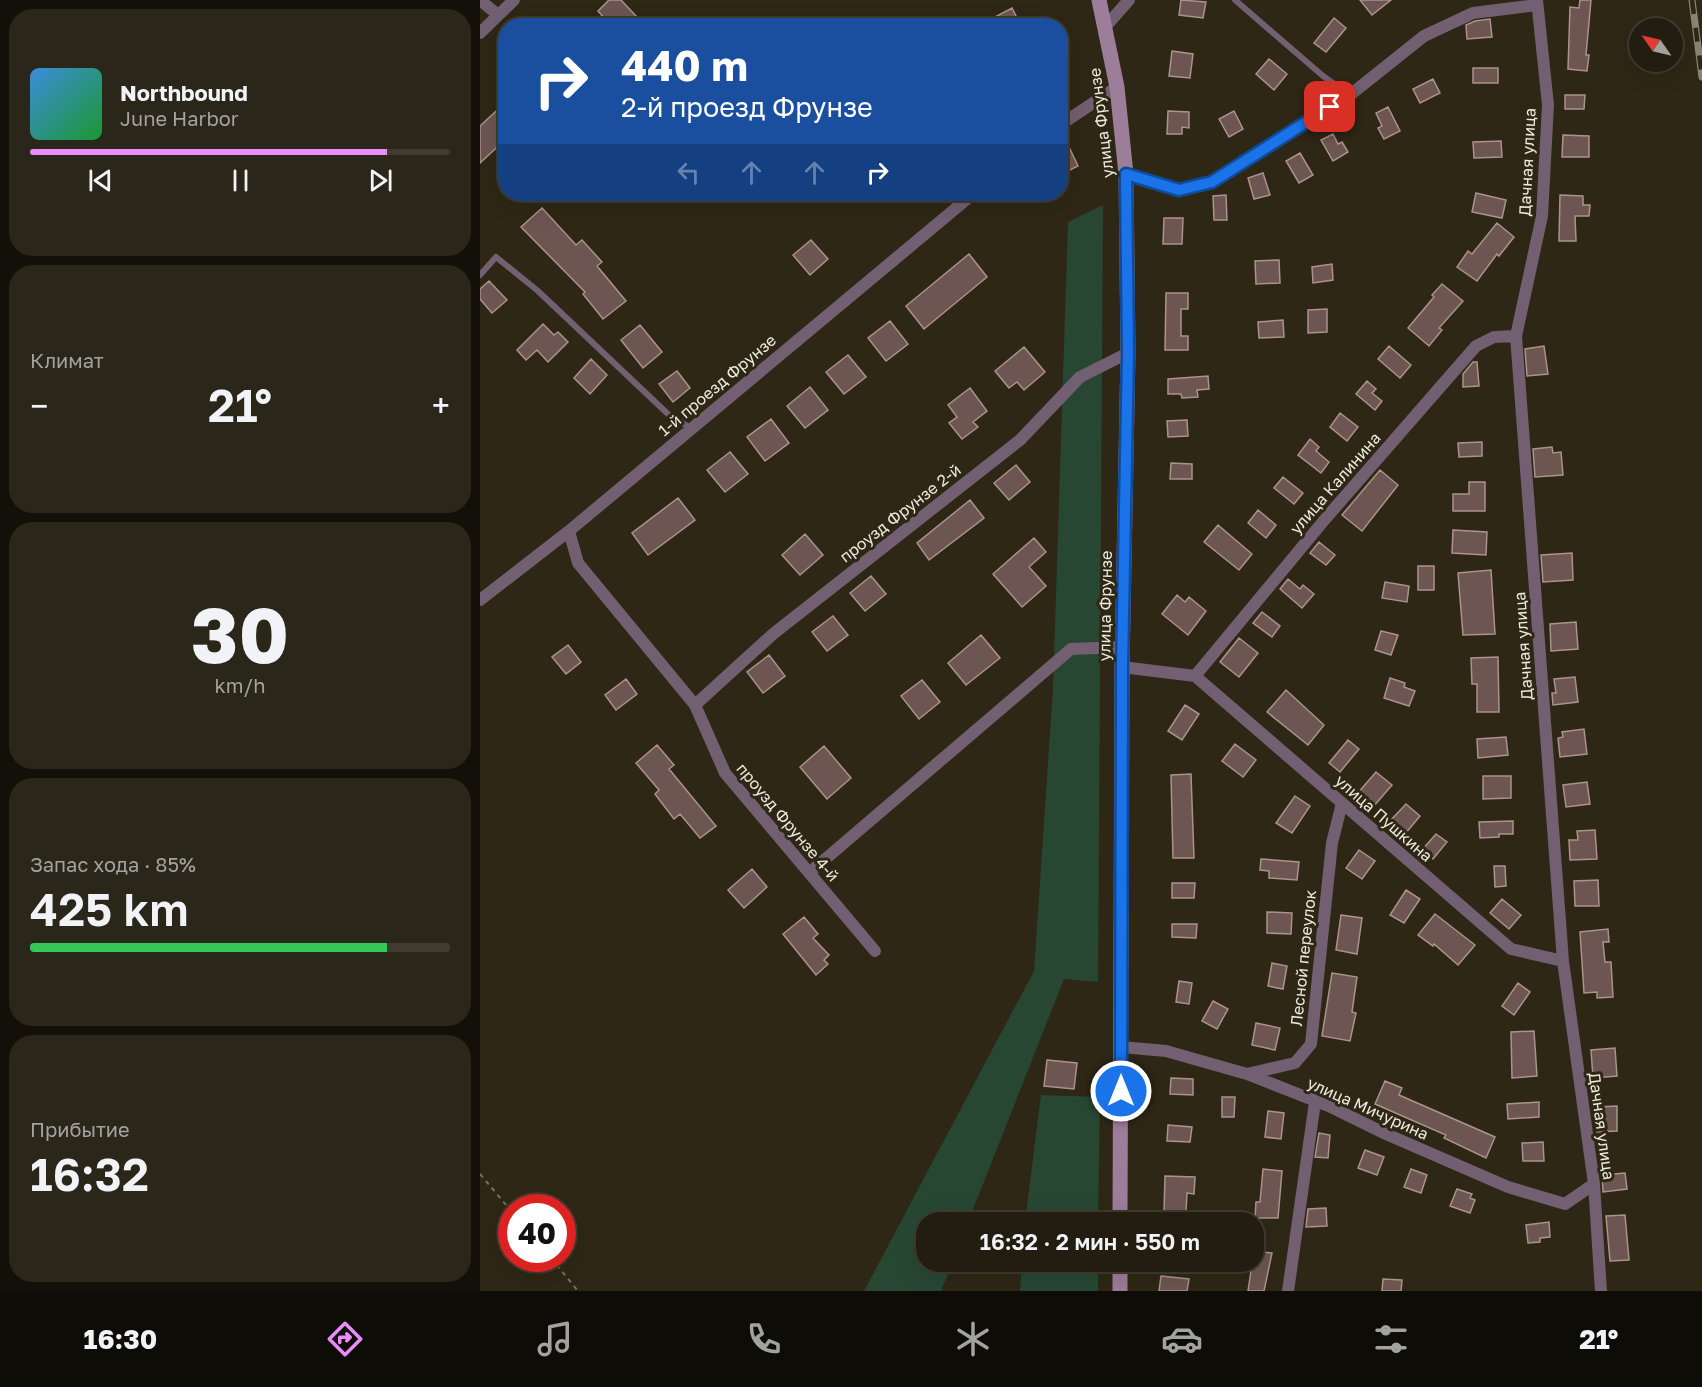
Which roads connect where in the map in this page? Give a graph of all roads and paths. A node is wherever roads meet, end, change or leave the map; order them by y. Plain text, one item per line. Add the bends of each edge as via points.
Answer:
1 (480, 0) edge
2 (514, 0) edge
3 (1099, 0) edge
4 (1129, 0) edge
5 (1234, 0) edge
6 (1537, 2) edge
7 (498, 15) junction
8 (1106, 26) junction
9 (480, 33) edge
10 (1117, 87) junction
11 (1350, 95) junction
12 (1068, 120) edge
13 (1126, 174) junction
14 (958, 201) edge
15 (965, 201) edge
16 (961, 204) junction
17 (480, 275) edge
18 (1516, 336) junction
19 (1128, 353) junction
20 (691, 428) junction
21 (569, 531) junction
22 (480, 600) edge
23 (1122, 647) junction
24 (1122, 667) junction
25 (1195, 676) junction
26 (695, 705) junction
27 (1342, 803) junction
28 (809, 873) junction
29 (874, 951) dead end
30 (1563, 961) junction
31 (1121, 1047) junction
32 (1247, 1074) junction
33 (1315, 1102) junction
34 (480, 1174) edge
35 (1594, 1184) junction
36 (498, 1195) edge
37 (1120, 1212) edge
38 (562, 1272) edge
39 (1120, 1272) edge
40 (578, 1291) edge
41 (1120, 1291) edge
42 (1288, 1291) edge
43 (1601, 1291) edge

1 - 7 street
2 - 7 street
3 - 8 street, улица Фрунзе
4 - 8 street
5 - 11 lane
6 - 11 street via 1473,13 1424,36
6 - 18 street, Дачная улица via 1548,105 1542,216
7 - 9 street
8 - 10 street, улица Фрунзе
10 - 12 street
10 - 13 street, улица Фрунзе
11 - 13 street via 1212,182 1179,190
13 - 19 street, улица Фрунзе
14 - 16 lane
15 - 16 street, 1-й проезд Фрунзе
16 - 20 street, 1-й проезд Фрунзе
17 - 20 lane via 496,257 538,291 669,415
18 - 25 street, улица Калинина via 1494,337 1476,346
18 - 30 street, Дачная улица
19 - 23 street, улица Фрунзе
19 - 26 street, проузд Фрунзе 2-й via 1080,377 1020,440 773,634
20 - 21 street, 1-й проезд Фрунзе
21 - 22 street, 1-й проезд Фрунзе
21 - 26 street, проузд Фрунзе 4-й via 578,563
23 - 24 street, улица Фрунзе
23 - 28 street via 1071,649
24 - 25 street
24 - 31 street, улица Фрунзе
25 - 27 street, улица Пушкина
26 - 28 street, проузд Фрунзе 4-й via 724,773
27 - 30 street, улица Пушкина via 1511,949
27 - 32 street, Лесной переулок via 1332,843 1311,1044 1295,1063
28 - 29 street, проузд Фрунзе 4-й
30 - 35 street, Дачная улица
31 - 32 street, улица Мичурина via 1166,1051
31 - 37 street, улица Фрунзе
32 - 33 street, улица Мичурина
33 - 35 street, улица Мичурина via 1508,1187 1565,1204
33 - 42 street
34 - 36 path
35 - 43 street, Дачная улица
38 - 40 path
39 - 41 street

